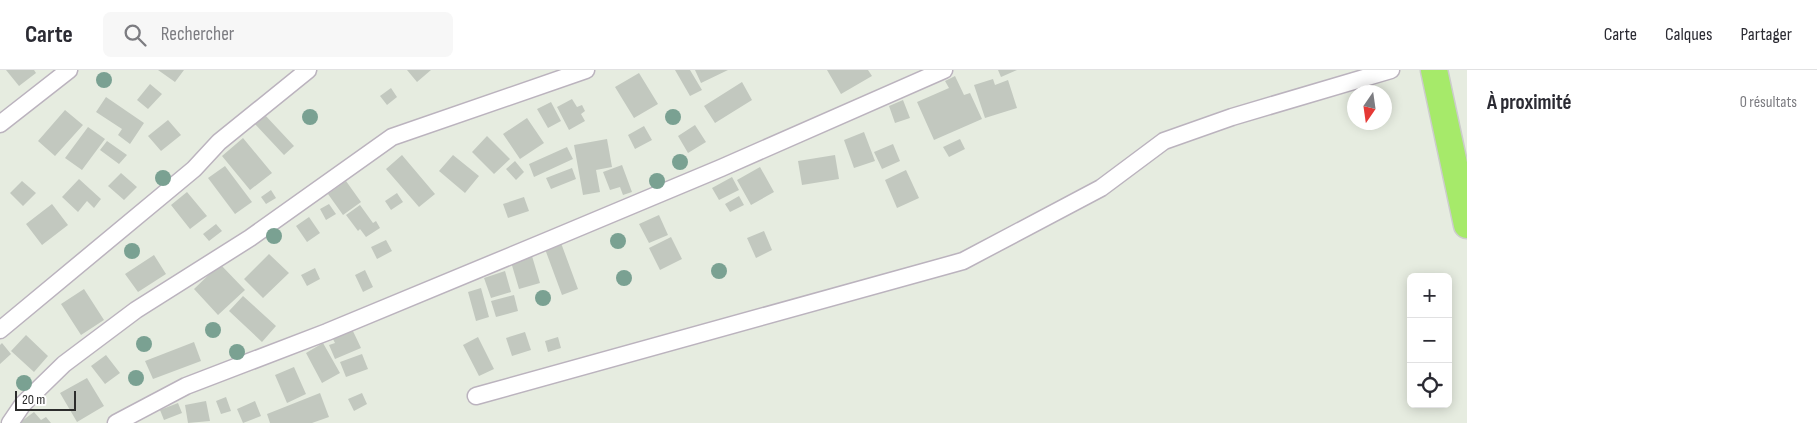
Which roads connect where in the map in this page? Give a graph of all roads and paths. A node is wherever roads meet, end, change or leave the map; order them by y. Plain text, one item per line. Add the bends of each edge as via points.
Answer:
1 (69, 70) edge
2 (308, 70) edge
3 (586, 70) edge
4 (944, 70) edge
5 (1391, 70) edge
6 (1434, 70) edge
7 (3, 117) edge
8 (1463, 185) edge
9 (1467, 225) edge
10 (0, 330) edge
11 (476, 396) dead end
12 (10, 423) edge
13 (116, 423) edge

1 - 7 street
2 - 10 street
3 - 12 street via 392,137 250,238 136,310 64,364 23,404
4 - 13 street via 558,236 327,332 186,386
5 - 11 street via 1232,117 1164,141 1101,188 963,261
6 - 8 highway
8 - 9 highway

